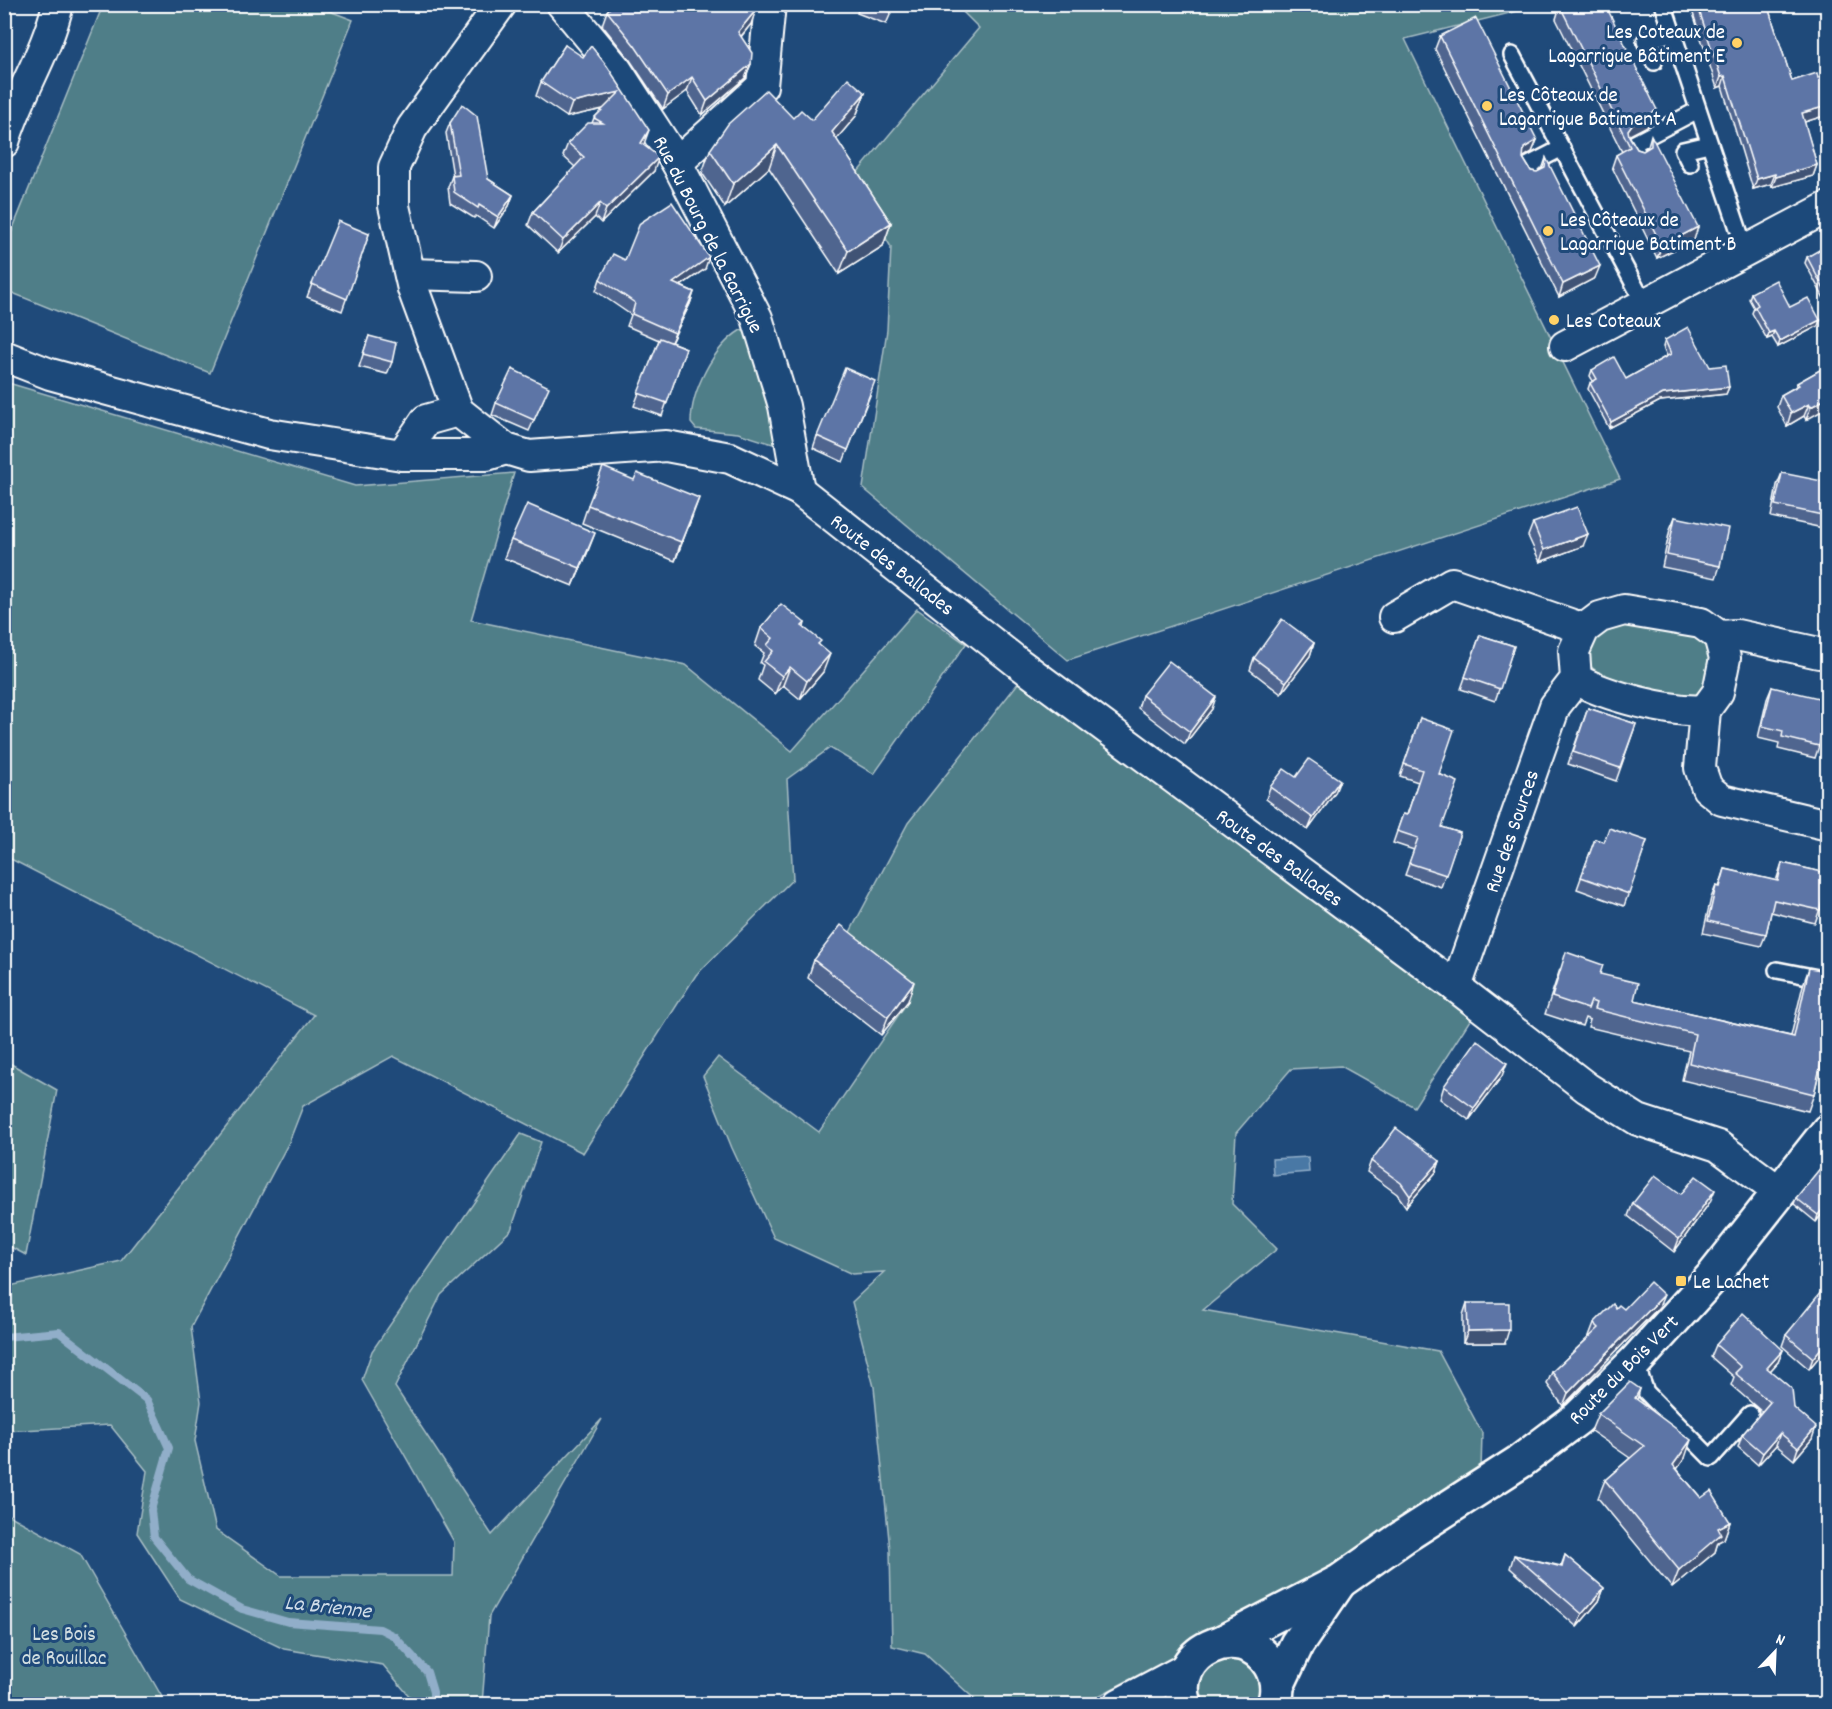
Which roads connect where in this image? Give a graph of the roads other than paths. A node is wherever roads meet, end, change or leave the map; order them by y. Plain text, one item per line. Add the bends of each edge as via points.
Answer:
1 (58, 4) edge
2 (501, 4) edge
3 (562, 4) edge
4 (770, 4) edge
5 (1663, 4) edge
6 (1672, 33) junction
7 (1512, 55) dead end
8 (1654, 62) dead end
9 (1698, 110) junction
10 (4, 142) edge
11 (1709, 144) junction
12 (1562, 148) junction
13 (1638, 154) edge
14 (676, 163) junction
15 (1690, 164) dead end
16 (1528, 167) edge
17 (1827, 207) edge
18 (1745, 249) junction
19 (410, 274) junction
20 (476, 276) dead end
21 (1645, 305) junction
22 (1565, 346) dead end
23 (4, 356) edge
24 (458, 411) junction
25 (506, 449) junction
26 (402, 455) junction
27 (799, 490) junction
28 (1394, 617) dead end
29 (1584, 629) junction
30 (1719, 636) junction
31 (1827, 652) edge
32 (1576, 679) junction
33 (1705, 710) junction
34 (1827, 825) edge
35 (1776, 970) dead end
36 (1827, 980) edge
37 (1456, 987) junction
38 (1827, 1131) edge
39 (1780, 1192) junction
40 (1635, 1362) junction
41 (1750, 1414) dead end
42 (1339, 1582) junction
43 (1223, 1642) junction
44 (1187, 1668) junction
45 (1276, 1695) edge
46 (1119, 1704) edge
47 (1185, 1704) edge

1 - 10 street via 53,29 11,117
2 - 19 street via 412,128 394,167 394,206
3 - 14 street, Rue du Bourg de la Garrigue via 616,69
4 - 14 street via 762,86
5 - 6 lane
6 - 8 lane via 1645,40
6 - 9 lane
7 - 12 lane
9 - 11 lane
9 - 13 lane via 1645,132 1633,144
11 - 15 lane via 1683,150
11 - 18 lane
12 - 16 lane
12 - 21 lane
14 - 27 street, Rue du Bourg de la Garrigue via 757,318 784,406
17 - 18 street
18 - 21 street
19 - 20 street
19 - 24 street
21 - 22 street
23 - 26 street via 50,374 269,434
24 - 25 street
24 - 26 street via 443,443
25 - 26 street via 487,455
25 - 27 street, Route des Ballades via 529,456 666,446 729,458
27 - 37 street, Route des Ballades via 1017,662
28 - 29 street via 1452,583
29 - 30 street via 1600,616 1624,610 1701,623
29 - 32 street via 1574,651
30 - 31 street via 1737,635
30 - 33 street via 1725,658 1718,692
32 - 33 street via 1596,691 1688,712
32 - 37 street, Rue des Sources via 1555,706
33 - 34 street via 1700,768 1707,788 1722,800
35 - 36 lane
37 - 39 street, Route des Ballades via 1587,1088 1638,1120 1718,1146
38 - 39 street, Route du Bois Vert
39 - 40 street, Route du Bois Vert via 1714,1275
40 - 41 lane via 1646,1392 1711,1458
40 - 42 street, Route du Bois Vert via 1578,1418 1530,1454
42 - 43 street
42 - 45 street via 1297,1644
43 - 44 street via 1208,1646
43 - 45 street via 1254,1647 1266,1657 1274,1671
44 - 46 street
44 - 47 street via 1182,1682

